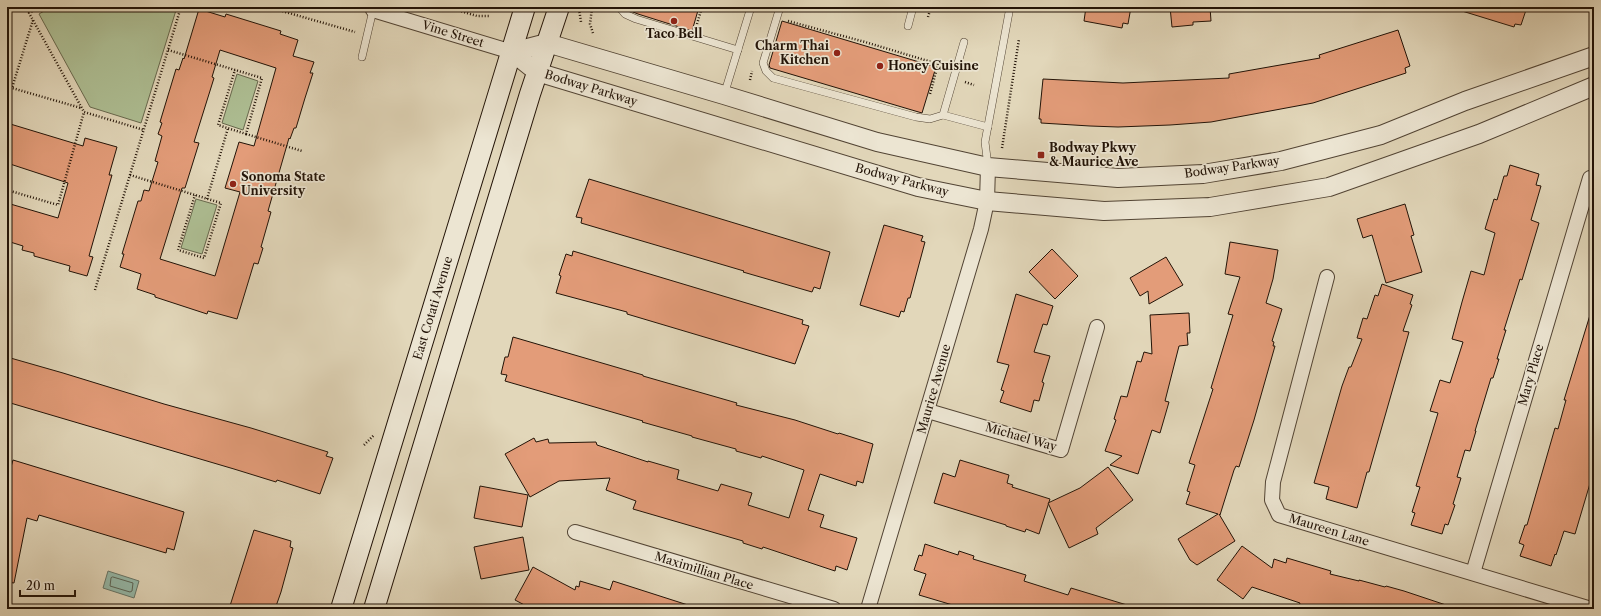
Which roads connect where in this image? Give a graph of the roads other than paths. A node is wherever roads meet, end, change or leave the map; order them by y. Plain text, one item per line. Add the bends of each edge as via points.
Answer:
1 (526, 7) edge
2 (559, 7) edge
3 (619, 7) edge
4 (752, 7) edge
5 (780, 7) edge
6 (913, 7) edge
7 (1010, 7) edge
8 (374, 9) edge
9 (908, 26) dead end
10 (547, 42) junction
11 (964, 42) dead end
12 (738, 50) junction
13 (512, 52) junction
14 (1594, 56) edge
15 (362, 57) dead end
16 (537, 72) junction
17 (1594, 86) edge
18 (724, 95) junction
19 (943, 115) junction
20 (988, 127) junction
21 (988, 168) junction
22 (1590, 178) dead end
23 (987, 201) junction
24 (1327, 277) dead end
25 (1097, 327) dead end
26 (928, 411) junction
27 (575, 532) dead end
28 (1473, 573) junction
29 (341, 609) edge
30 (374, 609) edge
31 (834, 609) edge
32 (868, 609) edge
33 (1591, 609) edge

1 - 13 main road, East Cotati Avenue
2 - 10 main road
3 - 12 lane via 625,14 636,19
4 - 12 lane
5 - 19 lane via 763,63 773,78 916,118 930,120
6 - 9 lane
7 - 20 lane
8 - 13 street, Vine Street
8 - 15 lane
10 - 13 street
10 - 16 main road
10 - 18 street, Bodway Parkway
11 - 19 lane
12 - 18 lane
13 - 16 street, Bodway Parkway
13 - 29 main road, East Cotati Avenue
14 - 21 street, Bodway Parkway via 1465,101 1381,135 1281,161 1203,174 1118,178
16 - 23 street, Bodway Parkway via 918,187
16 - 30 main road
17 - 23 street, Bodway Parkway via 1479,134 1329,187 1210,207 1104,211
18 - 21 street, Bodway Parkway via 877,142
19 - 20 lane
20 - 21 lane via 985,142
21 - 23 street, Maurice Avenue
22 - 28 street, Mary Place
23 - 26 street, Maurice Avenue
24 - 28 street, Maureen Lane via 1273,482 1272,500 1279,515
25 - 26 street, Michael Way via 1062,450
26 - 32 street, Maurice Avenue
27 - 31 street, Maximillian Place
28 - 33 street, Maureen Lane

